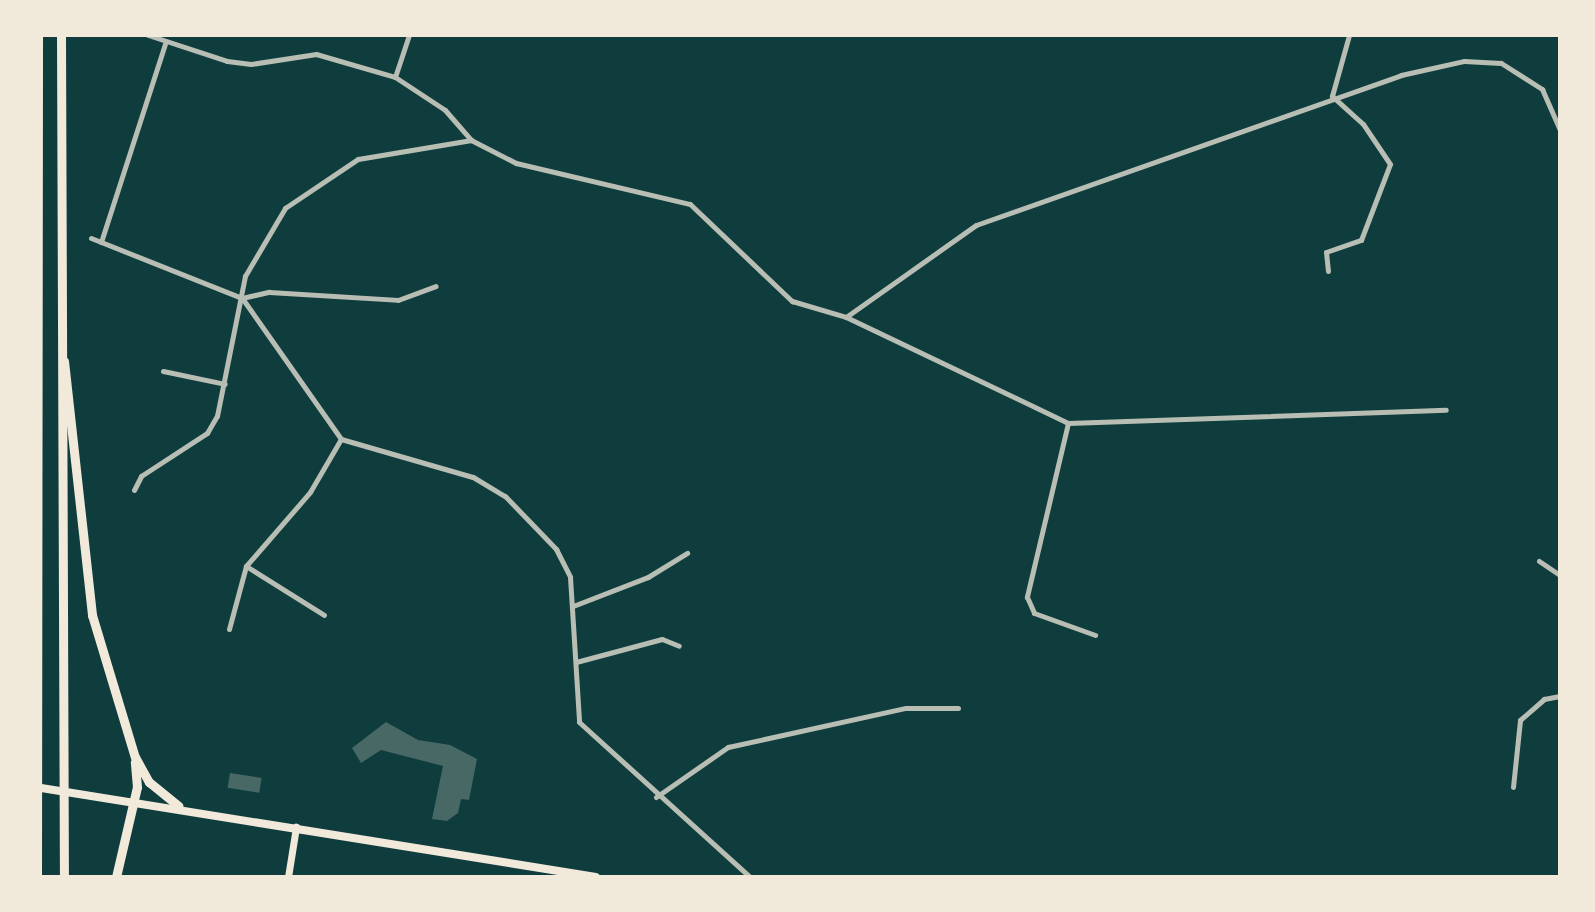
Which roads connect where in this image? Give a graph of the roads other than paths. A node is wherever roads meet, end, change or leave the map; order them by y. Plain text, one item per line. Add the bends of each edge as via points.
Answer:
1 (38, 35) edge
2 (61, 35) edge
3 (148, 35) edge
4 (409, 35) edge
5 (1349, 35) edge
6 (165, 44) junction
7 (395, 77) junction
8 (1332, 96) junction
9 (1560, 130) edge
10 (471, 140) junction
11 (36, 213) edge
12 (91, 238) dead end
13 (101, 242) junction
14 (1328, 271) dead end
15 (436, 286) dead end
16 (242, 298) junction
17 (846, 317) junction
18 (59, 324) junction
19 (163, 371) dead end
20 (225, 384) junction
21 (1446, 410) dead end
22 (1068, 424) junction
23 (341, 439) junction
24 (134, 490) dead end
25 (687, 553) dead end
26 (1539, 561) dead end
27 (246, 566) junction
28 (1560, 575) edge
29 (573, 606) junction
30 (324, 615) dead end
31 (229, 629) dead end
32 (1095, 635) dead end
33 (679, 646) dead end
34 (576, 662) junction
35 (1560, 696) edge
36 (958, 708) dead end
37 (135, 757) junction
38 (36, 762) edge
39 (35, 787) edge
40 (1513, 787) dead end
41 (656, 797) junction
42 (132, 802) junction
43 (179, 806) junction
44 (36, 818) edge
45 (296, 827) junction
46 (37, 877) edge
47 (64, 877) edge
48 (116, 877) edge
49 (288, 877) edge
50 (596, 877) edge
51 (750, 877) edge

1 - 11 highway
2 - 18 highway
3 - 6 street
4 - 7 street
5 - 8 street
6 - 7 street via 251,64 316,54
6 - 13 street
7 - 10 street via 444,110
8 - 9 street via 1464,61 1501,63 1542,89
8 - 14 street via 1363,124 1390,164 1361,240 1326,252
8 - 17 street via 976,225
10 - 16 street via 358,159 327,176 285,208 245,276
10 - 17 street via 516,163 690,204 792,301
11 - 38 highway
12 - 13 street
13 - 16 street
15 - 16 street via 398,300 269,292
16 - 20 street
16 - 23 street
17 - 22 street
18 - 37 highway via 92,615
18 - 47 highway
19 - 20 street
20 - 24 street via 207,433 141,476
21 - 22 street
22 - 32 street via 1027,597 1034,613
23 - 27 street via 310,492
23 - 29 street via 473,477 505,496 564,561
25 - 29 street via 648,577
26 - 28 street
27 - 30 street
27 - 31 street
29 - 34 street
33 - 34 street via 662,639
34 - 41 street via 579,722
35 - 40 street via 1544,699 1520,720
36 - 41 street via 906,708 729,747
37 - 42 highway
37 - 43 highway via 149,782
38 - 44 highway
39 - 42 main road
41 - 51 street
42 - 43 main road
42 - 48 highway
43 - 45 main road
44 - 46 highway
45 - 49 main road
45 - 50 main road

